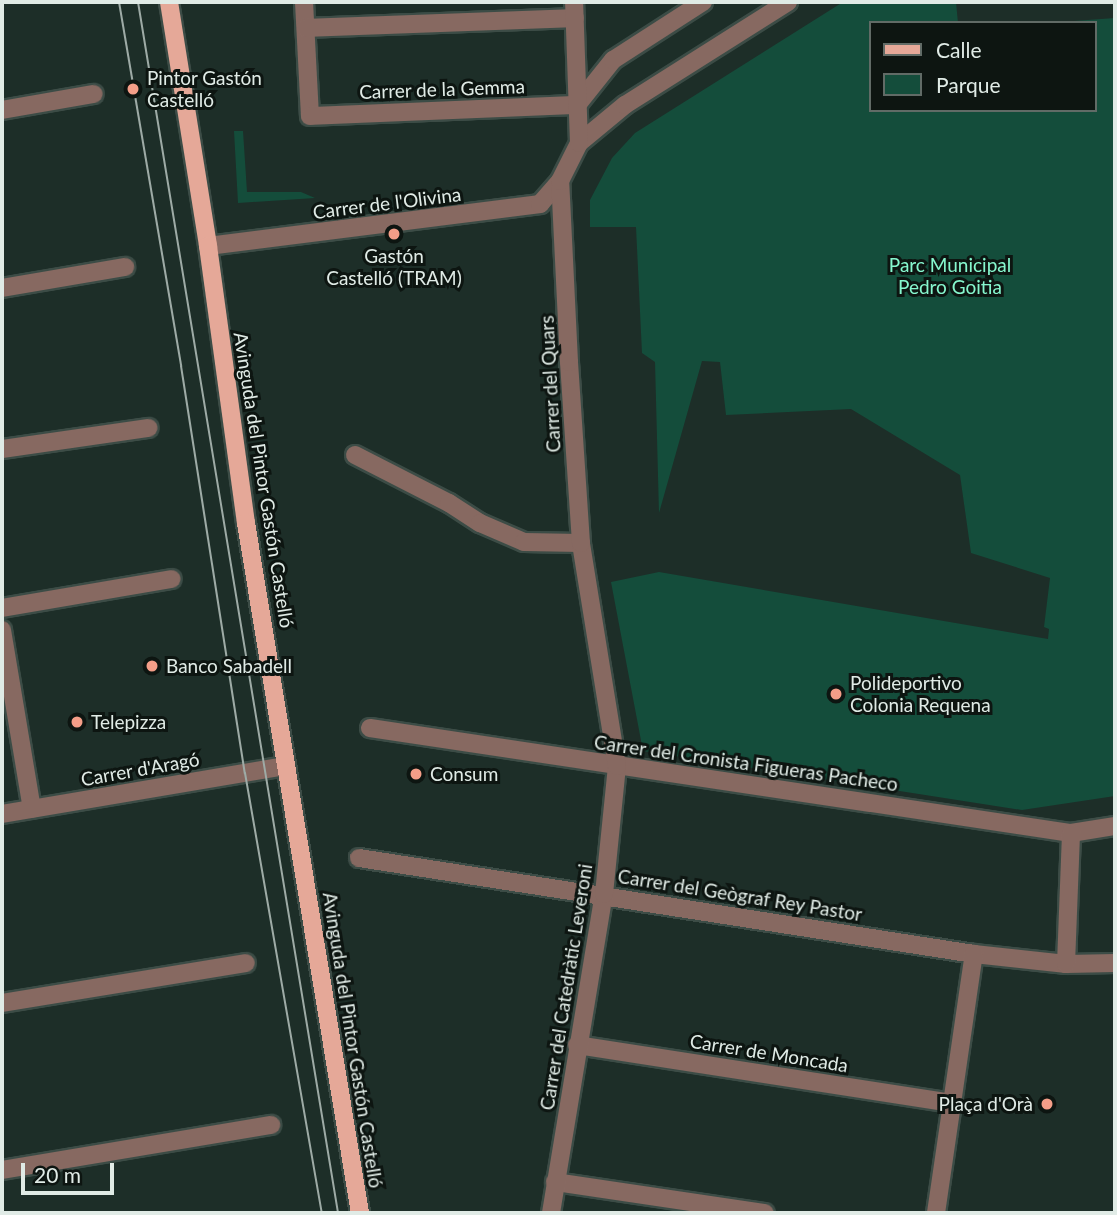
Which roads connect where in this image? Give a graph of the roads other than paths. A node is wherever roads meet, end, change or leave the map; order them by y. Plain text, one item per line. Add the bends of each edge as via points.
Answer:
1 (169, 2) edge
2 (304, 2) edge
3 (703, 2) edge
4 (788, 2) edge
5 (574, 10) edge
6 (306, 28) junction
7 (94, 94) dead end
8 (577, 105) junction
9 (2, 110) edge
10 (579, 143) junction
11 (560, 181) junction
12 (208, 246) junction
13 (125, 267) dead end
14 (2, 288) edge
15 (148, 428) dead end
16 (2, 449) edge
17 (355, 455) dead end
18 (581, 543) junction
19 (172, 579) dead end
20 (2, 608) edge
21 (2, 629) edge
22 (370, 728) dead end
23 (285, 766) junction
24 (617, 766) junction
25 (32, 809) junction
26 (2, 814) edge
27 (1115, 826) edge
28 (1071, 833) junction
29 (359, 858) dead end
30 (604, 894) junction
31 (974, 954) junction
32 (246, 963) dead end
33 (1115, 963) edge
34 (1066, 964) junction
35 (2, 1003) edge
36 (577, 1045) junction
37 (953, 1104) junction
38 (271, 1125) dead end
39 (2, 1170) edge
40 (555, 1182) junction
41 (360, 1213) edge
42 (551, 1213) edge
43 (765, 1213) edge
44 (936, 1213) edge

1 - 12 main road, Avinguda del Pintor Gastón Castelló
2 - 6 street
3 - 8 street via 613,60
4 - 10 street via 625,105
5 - 6 street
5 - 8 street, Carrer del Quars
6 - 8 street, Carrer de la Gemma via 310,116
7 - 9 street
8 - 10 street, Carrer del Quars
10 - 11 street, Carrer del Quars
11 - 12 street, Carrer de l'Olivina via 540,204
11 - 18 street, Carrer del Quars
12 - 23 main road, Avinguda del Pintor Gastón Castelló
13 - 14 street
15 - 16 street
17 - 18 street via 524,542
18 - 24 street, Carrer del Quars
19 - 20 street
21 - 25 street
22 - 24 street, Carrer del Cronista Figueras Pacheco
23 - 25 street, Carrer d'Aragó
23 - 41 main road, Avinguda del Pintor Gastón Castelló
24 - 28 street, Carrer del Cronista Figueras Pacheco
24 - 30 street, Carrer del Catedràtic Leveroni
25 - 26 street, Carrer d'Aragó
27 - 28 street, Carrer del Cronista Figueras Pacheco
28 - 34 street
29 - 30 street, Carrer del Geògraf Rey Pastor
30 - 31 street, Carrer del Geògraf Rey Pastor
30 - 36 street, Carrer del Catedràtic Leveroni
31 - 34 street, Carrer del Geògraf Rey Pastor
31 - 37 street
32 - 35 street
33 - 34 street, Carrer del Geògraf Rey Pastor
36 - 37 street, Carrer de Moncada
36 - 40 street, Carrer del Catedràtic Leveroni
37 - 44 street
38 - 39 street
40 - 42 street, Carrer del Catedràtic Leveroni
40 - 43 street

